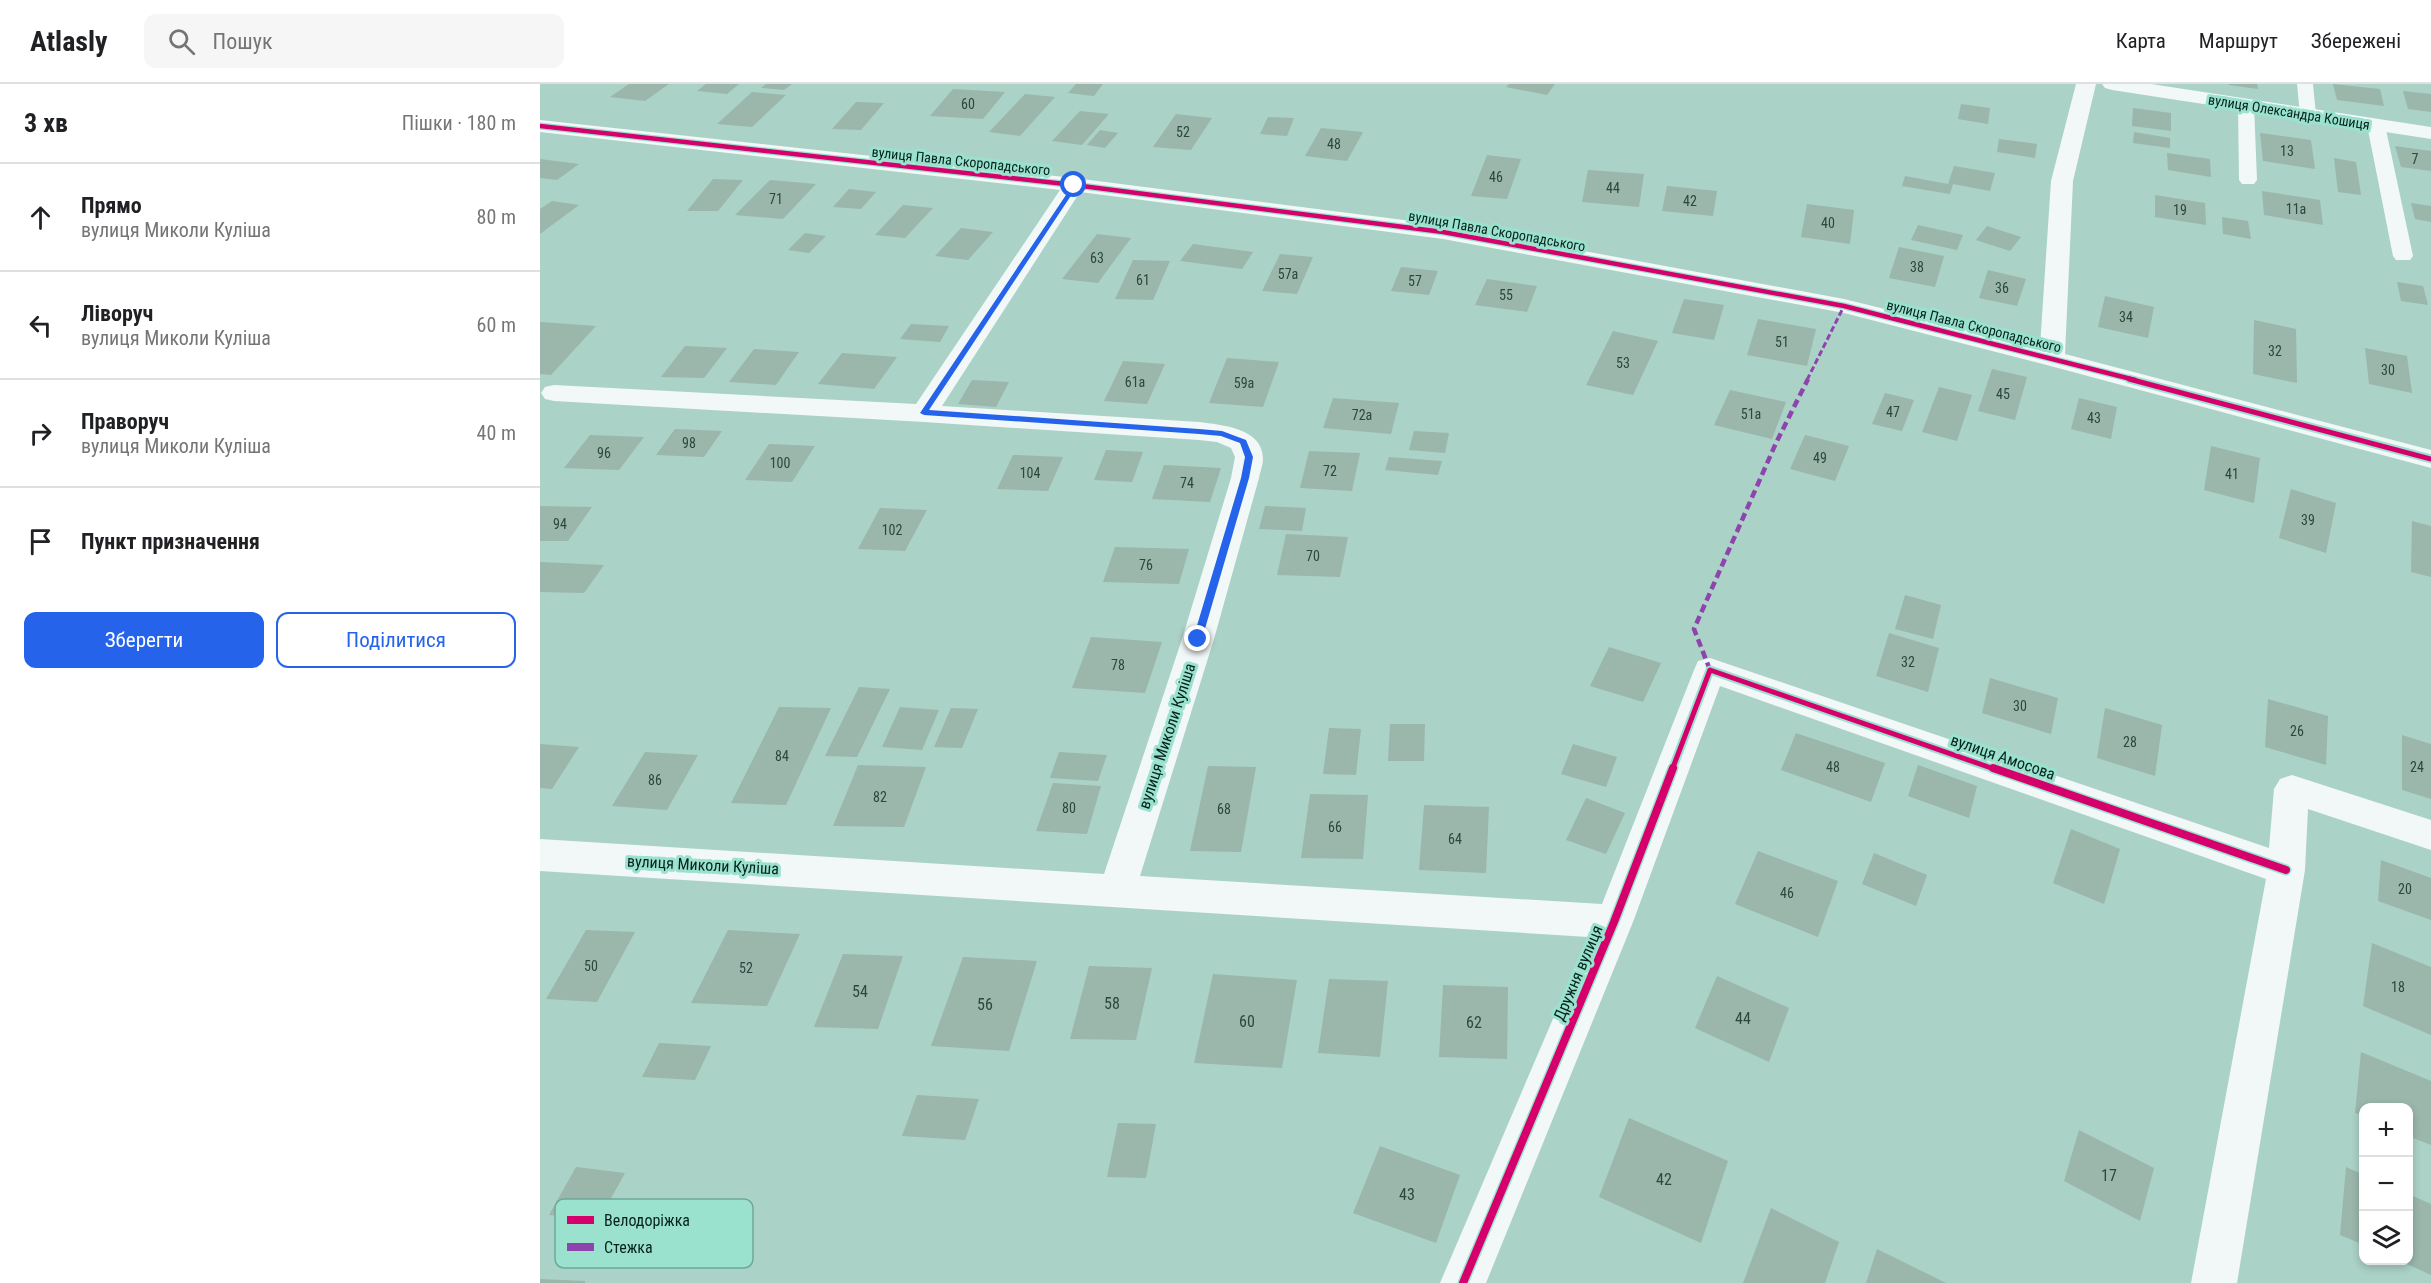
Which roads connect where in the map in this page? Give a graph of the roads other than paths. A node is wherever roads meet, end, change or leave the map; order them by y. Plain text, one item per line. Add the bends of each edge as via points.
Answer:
1 (2086, 84) edge
2 (2112, 84) edge
3 (2305, 84) edge
4 (2246, 105) junction
5 (2308, 115) junction
6 (2376, 125) junction
7 (540, 126) edge
8 (2431, 133) edge
9 (2248, 180) dead end
10 (1074, 185) junction
11 (2403, 256) dead end
12 (2052, 358) junction
13 (545, 399) edge
14 (924, 413) junction
15 (2431, 459) edge
16 (1710, 670) joint
17 (2431, 835) edge
18 (540, 855) edge
19 (2286, 870) junction
20 (1118, 890) junction
21 (1614, 922) junction
22 (1463, 1283) edge
23 (2214, 1283) edge

1 - 12 street via 2062,181
2 - 4 street, вулиця Олександра Кошиця
3 - 5 lane
4 - 5 street, вулиця Олександра Кошиця
4 - 9 lane
5 - 6 street, вулиця Олександра Кошиця
6 - 8 street, вулиця Олександра Кошиця
6 - 11 lane
7 - 10 street, вулиця Павла Скоропадського
10 - 12 street, вулиця Павла Скоропадського via 1443,232 1844,306
10 - 14 street
12 - 15 street, вулиця Павла Скоропадського
13 - 14 street, вулиця Миколи Куліша
14 - 20 street, вулиця Миколи Куліша via 1222,434 1243,442 1246,449 1249,457 1242,490
16 - 19 street, вулиця Амосова
16 - 21 street, Дружня вулиця
17 - 19 street via 2292,789
18 - 20 street, вулиця Миколи Куліша
19 - 23 street
20 - 21 street, вулиця Миколи Куліша
21 - 22 street, Дружня вулиця

